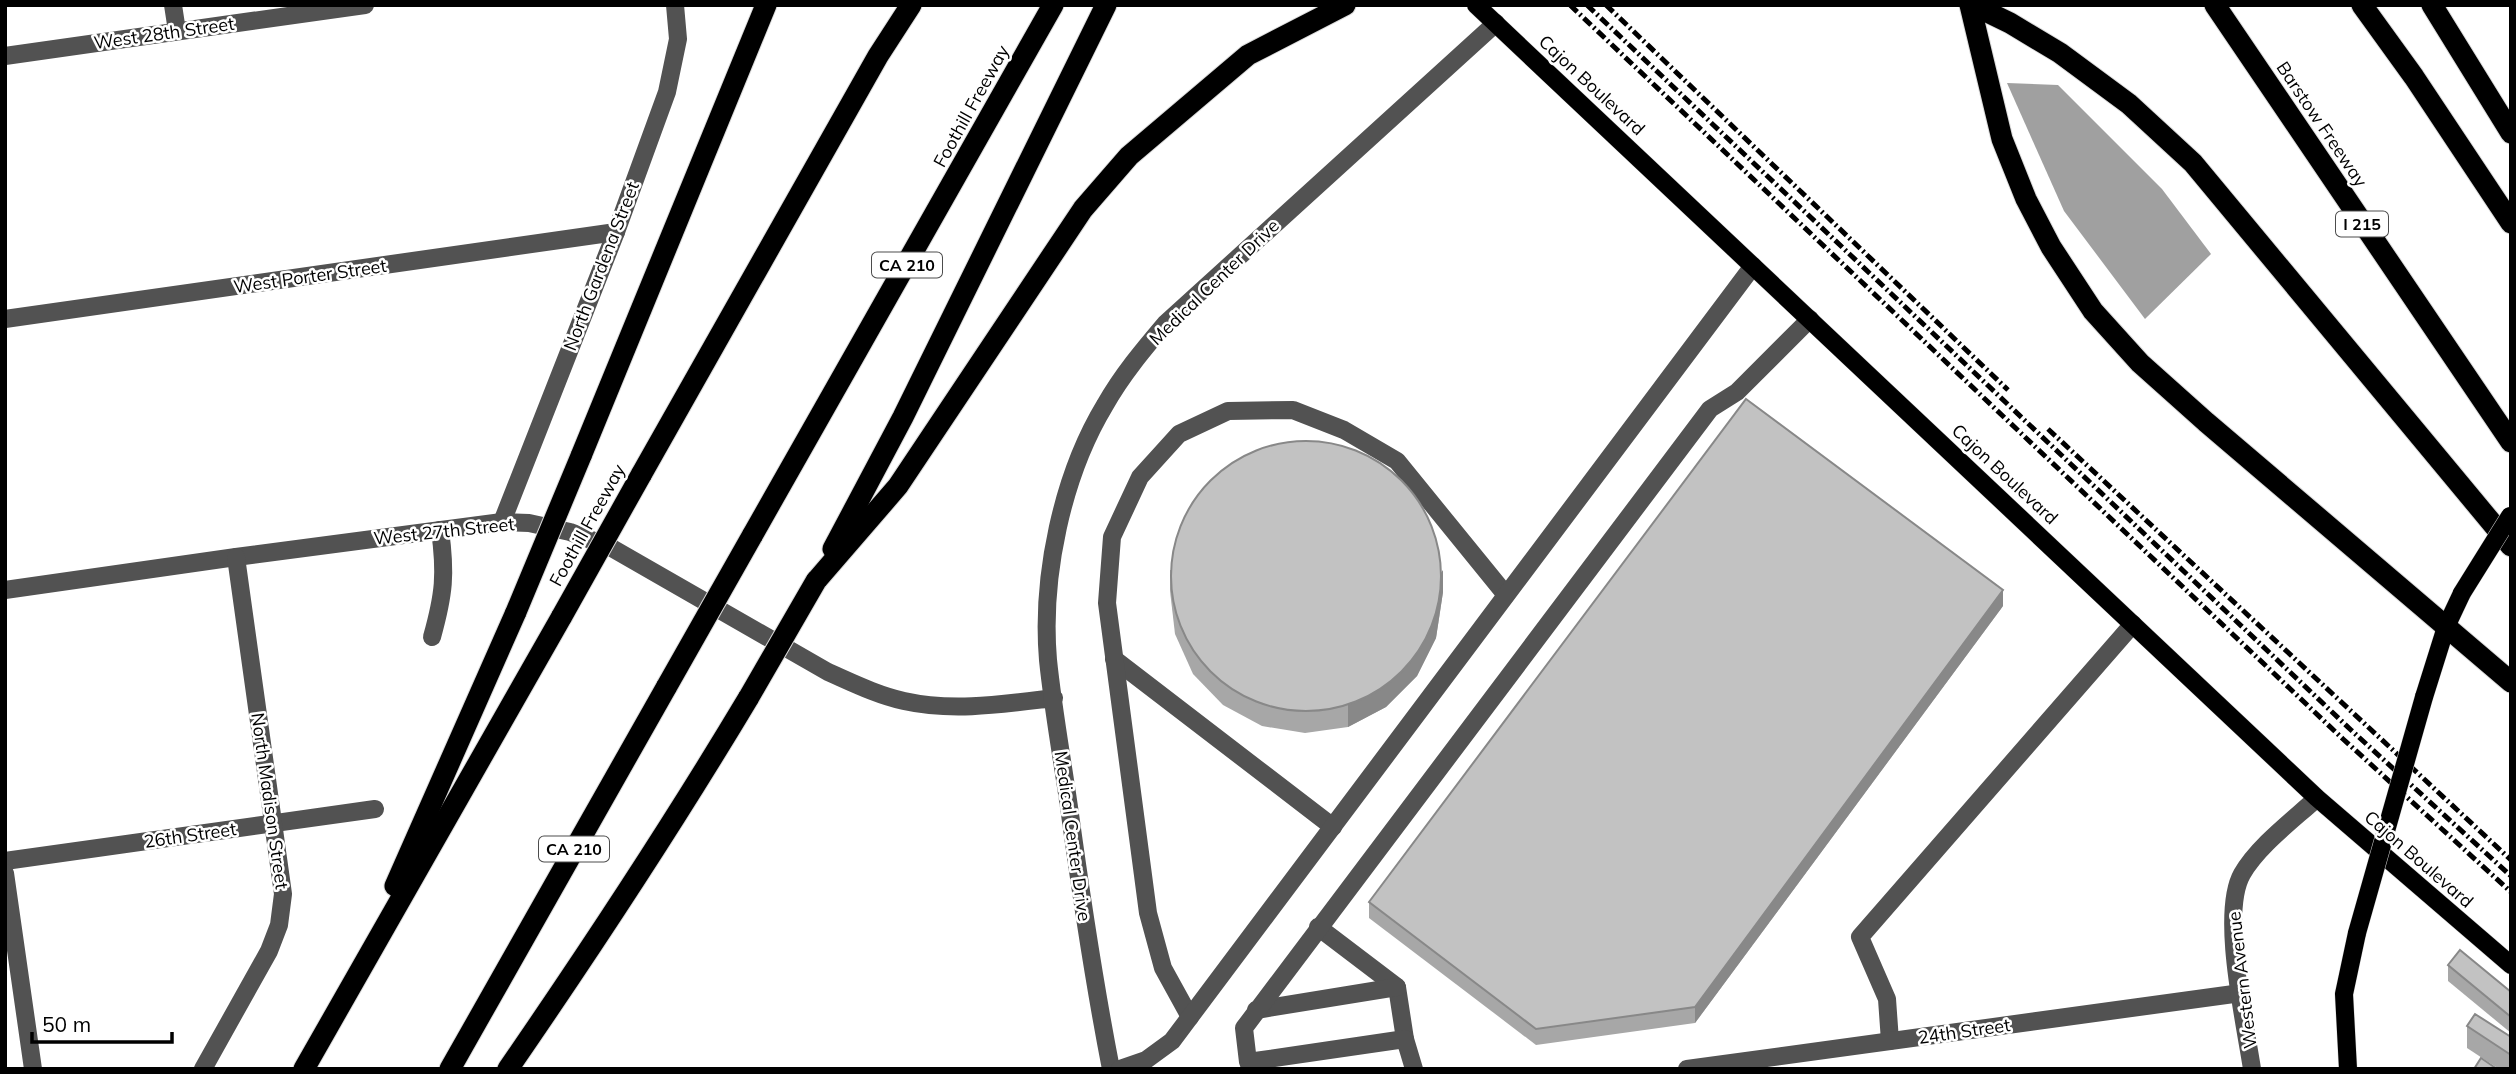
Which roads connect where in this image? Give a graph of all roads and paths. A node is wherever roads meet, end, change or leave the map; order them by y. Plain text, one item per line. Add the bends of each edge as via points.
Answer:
1 (173, 5) edge
2 (365, 5) edge
3 (675, 5) edge
4 (766, 5) edge
5 (911, 5) edge
6 (1053, 5) edge
7 (1106, 5) edge
8 (1345, 5) edge
9 (1476, 5) edge
10 (1972, 5) edge
11 (2215, 5) edge
12 (2362, 5) edge
13 (2432, 5) edge
14 (1496, 23) junction
15 (177, 32) junction
16 (5, 55) edge
17 (2511, 133) edge
18 (2511, 223) edge
19 (616, 232) junction
20 (1753, 265) junction
21 (5, 319) edge
22 (1810, 319) junction
23 (2511, 442) edge
24 (2511, 515) edge
25 (502, 522) junction
26 (440, 530) junction
27 (2511, 546) edge
28 (236, 556) junction
29 (816, 581) junction
30 (5, 590) edge
31 (1506, 595) junction
32 (2133, 624) junction
33 (2446, 627) junction
34 (432, 637) dead end
35 (1114, 659) junction
36 (2511, 682) edge
37 (1054, 698) junction
38 (2317, 797) junction
39 (374, 809) dead end
40 (274, 823) junction
41 (1333, 827) junction
42 (5, 861) edge
43 (5, 873) edge
44 (1318, 927) junction
45 (2511, 965) edge
46 (1398, 987) junction
47 (349, 990) junction
48 (2241, 993) junction
49 (1256, 1010) junction
50 (1191, 1017) junction
51 (1405, 1039) junction
52 (1890, 1041) junction
53 (33, 1069) edge
54 (203, 1069) edge
55 (304, 1069) edge
56 (450, 1069) edge
57 (508, 1069) edge
58 (1111, 1069) edge
59 (1120, 1069) edge
60 (1414, 1069) edge
61 (1687, 1069) edge
62 (2252, 1069) edge
63 (2348, 1069) edge

1 - 15 street
2 - 15 street, West 28th Street
3 - 19 street, North Gardena Street via 678,39 667,92
4 - 47 highway, bridge via 516,612
5 - 47 highway, Foothill Freeway, bridge via 878,55
6 - 56 highway, Foothill Freeway / CA 210, bridge
7 - 29 highway
8 - 29 highway via 1248,55 1129,156 1083,209 898,486
9 - 14 main road, Cajon Boulevard
10 - 27 highway via 2060,53 2129,104 2193,163
10 - 33 highway via 2002,139 2051,247 2094,310 2140,363
11 - 23 highway, Barstow Freeway / I 215
12 - 18 highway
13 - 17 highway
14 - 20 main road, Cajon Boulevard
14 - 37 street, Medical Center Drive via 1204,287 1124,375 1080,454 1058,526 1048,612
15 - 16 street, West 28th Street
19 - 21 street, West Porter Street
19 - 25 street, North Gardena Street
20 - 22 main road, Cajon Boulevard
20 - 31 street
22 - 32 main road, Cajon Boulevard
22 - 44 street via 1737,392 1710,409
24 - 33 main road, bridge
25 - 26 street, West 27th Street
25 - 37 street, West 27th Street via 570,532 610,547 866,690 942,707
26 - 28 street, West 27th Street
26 - 34 street via 443,598
28 - 30 street, West 27th Street
28 - 40 street, North Madison Street
29 - 57 highway, bridge via 679,813
31 - 35 street via 1397,461 1344,430 1293,410 1228,411 1179,434 1140,477 1117,525 1107,603
31 - 41 street
32 - 38 main road, Cajon Boulevard
32 - 52 street via 1860,937 1887,999
33 - 36 highway
33 - 63 main road, bridge via 2357,933 2344,993
35 - 41 street
35 - 50 street via 1148,914 1163,968
37 - 58 street, Medical Center Drive via 1094,986
38 - 45 main road, Cajon Boulevard
38 - 48 street, Western Avenue via 2253,858 2234,893 2233,930
39 - 40 street, 26th Street
40 - 42 street, 26th Street
40 - 54 street, North Madison Street via 283,894 279,925
41 - 50 street
43 - 53 street
44 - 46 street
44 - 49 street
46 - 49 street
46 - 51 street
47 - 55 highway, Foothill Freeway
48 - 52 street, 24th Street
48 - 62 street, Western Avenue
49 - 51 street via 1244,1028 1248,1062
50 - 59 street via 1172,1041 1146,1060
51 - 60 street
52 - 61 street, 24th Street

